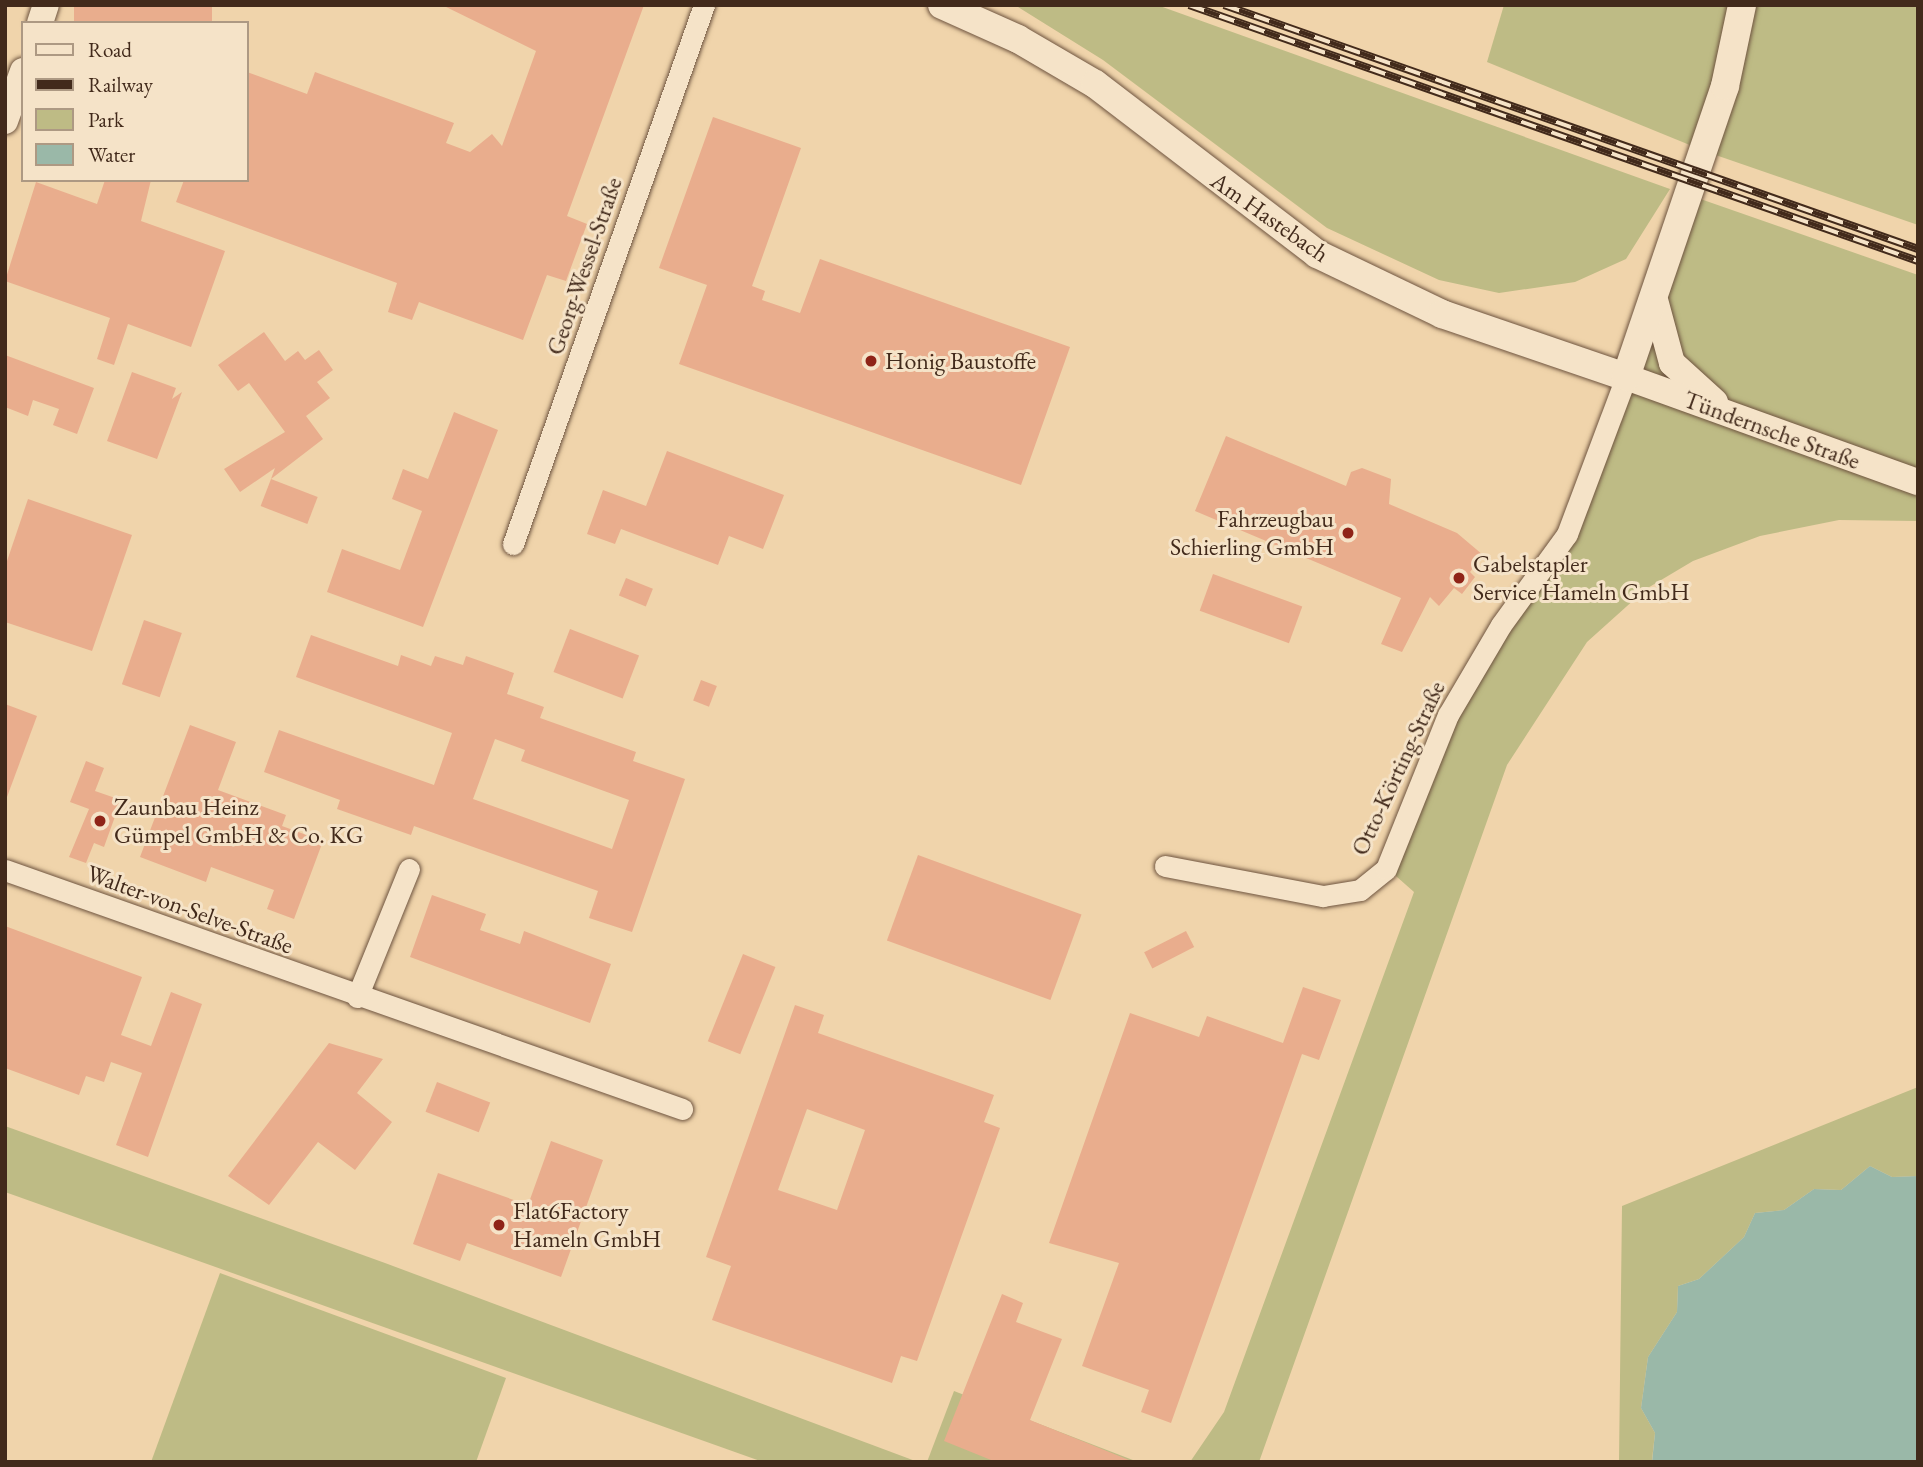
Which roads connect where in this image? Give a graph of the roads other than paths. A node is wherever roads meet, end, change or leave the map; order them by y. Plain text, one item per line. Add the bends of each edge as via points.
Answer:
1 (704, 5) edge
2 (942, 5) edge
3 (1742, 5) edge
4 (21, 77) edge
5 (5, 121) edge
6 (1654, 296) junction
7 (1626, 377) junction
8 (1737, 417) junction
9 (1918, 482) edge
10 (513, 544) dead end
11 (1165, 866) dead end
12 (409, 869) dead end
13 (5, 870) edge
14 (356, 997) junction
15 (681, 1109) dead end

1 - 10 street, Georg-Wessel-Straße
2 - 7 main road, Am Hastebach via 1018,39 1095,84 1317,254 1442,314
3 - 6 main road via 1725,86
4 - 5 street
6 - 7 main road
6 - 8 street via 1672,363
7 - 8 street, Tündernsche Straße
7 - 11 street, Otto-Körting-Straße via 1567,534 1501,625 1448,715 1386,869 1360,890 1323,896
8 - 9 street, Tündernsche Straße
12 - 14 street
13 - 14 street, Walter-von-Selve-Straße
14 - 15 street, Walter-von-Selve-Straße

